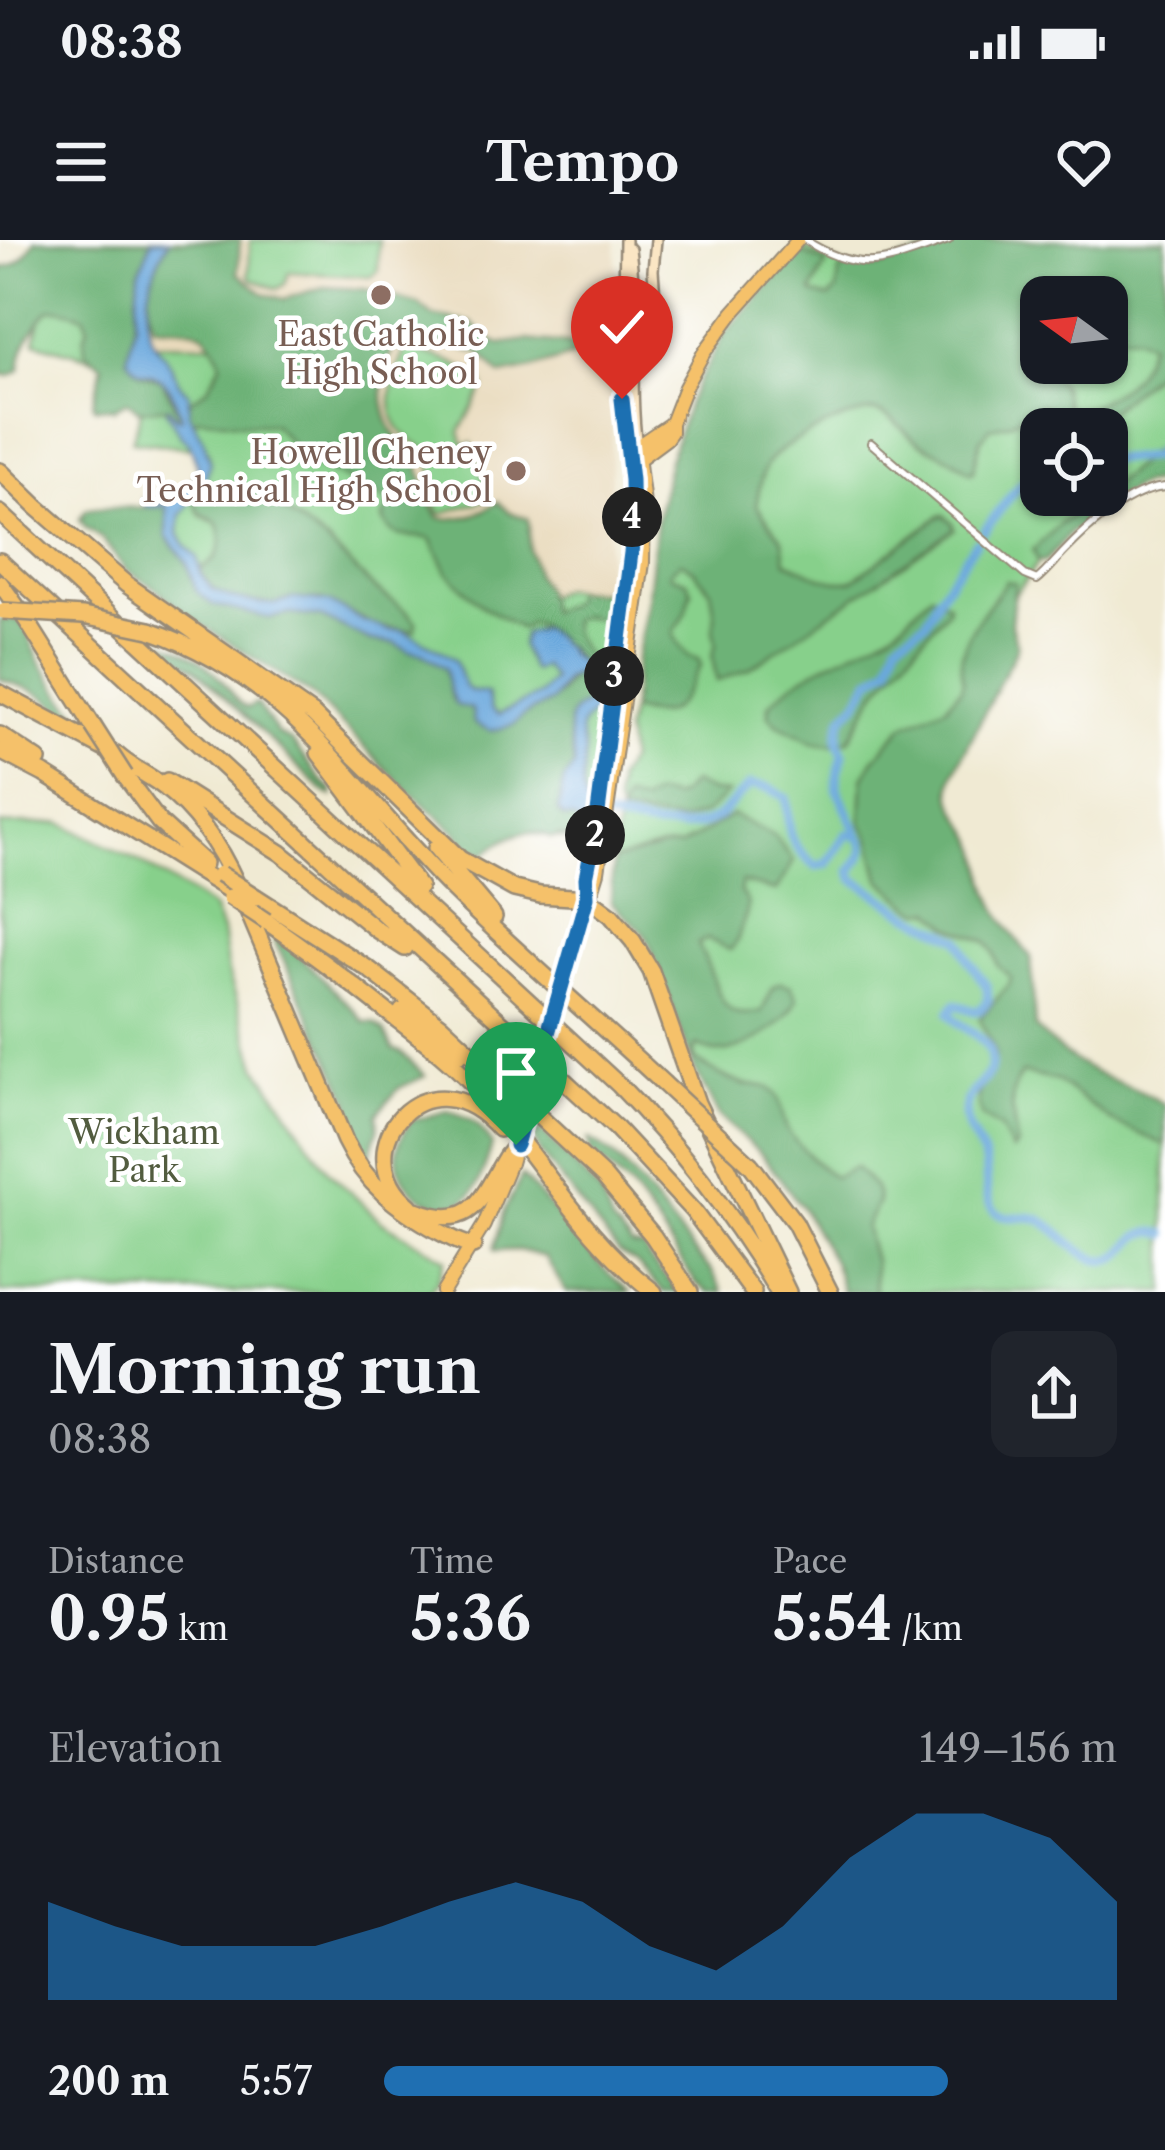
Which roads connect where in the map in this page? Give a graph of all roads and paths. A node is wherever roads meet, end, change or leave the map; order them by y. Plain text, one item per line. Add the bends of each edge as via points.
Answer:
1 (626, 240) edge
2 (656, 240) edge
3 (949, 240) edge
4 (795, 241) edge
5 (633, 269) junction
6 (653, 270) junction
7 (629, 322) junction
8 (871, 443) dead end
9 (633, 456) junction
10 (0, 457) edge
11 (0, 471) edge
12 (1165, 487) edge
13 (0, 513) edge
14 (57, 524) junction
15 (0, 527) edge
16 (0, 561) edge
17 (0, 579) edge
18 (2, 611) edge
19 (0, 694) edge
20 (270, 698) junction
21 (0, 736) edge
22 (0, 751) edge
23 (117, 755) junction
24 (381, 781) junction
25 (204, 863) junction
26 (226, 887) junction
27 (587, 897) junction
28 (262, 910) junction
29 (455, 932) junction
30 (405, 948) junction
31 (548, 977) junction
32 (511, 1155) junction
33 (416, 1210) junction
34 (590, 1233) junction
35 (473, 1246) junction
36 (689, 1290) edge
37 (443, 1292) edge
38 (654, 1292) edge
39 (741, 1292) edge
40 (753, 1292) edge
41 (766, 1292) edge
42 (778, 1292) edge
43 (788, 1292) edge
44 (830, 1292) edge

1 - 5 main road
1 - 7 main road
2 - 6 main road
3 - 4 street via 856,264
4 - 9 main road via 708,345 671,423
5 - 6 main road
5 - 7 main road
6 - 7 main road via 653,317
7 - 9 main road
8 - 12 street via 1037,580 1124,501
9 - 27 main road via 643,563
10 - 14 highway
11 - 14 highway
13 - 29 highway
14 - 24 highway via 135,591 301,706
15 - 41 highway via 602,1082 701,1195
16 - 40 highway via 617,1129
17 - 25 highway, bridge via 125,776
17 - 30 highway
18 - 20 highway, bridge via 150,630 222,663
19 - 23 highway
20 - 29 highway
20 - 31 highway
21 - 25 highway
22 - 26 highway
23 - 30 highway via 262,840
23 - 35 highway via 176,797 218,846 363,1173 402,1210
24 - 27 highway via 454,854 489,877 535,894
24 - 31 highway
25 - 26 highway
26 - 28 highway, bridge
27 - 32 main road, bridge
27 - 43 highway via 647,964 697,1103
28 - 34 highway via 465,1077
28 - 36 highway via 538,1114 619,1194
29 - 42 highway via 658,1126
30 - 39 highway via 636,1162
31 - 44 highway, bridge via 751,1165 795,1223
32 - 33 highway via 471,1210 444,1217
32 - 35 main road
33 - 34 highway via 388,1178 388,1138 414,1106 456,1099 490,1119
33 - 35 highway
34 - 38 highway
35 - 37 main road

